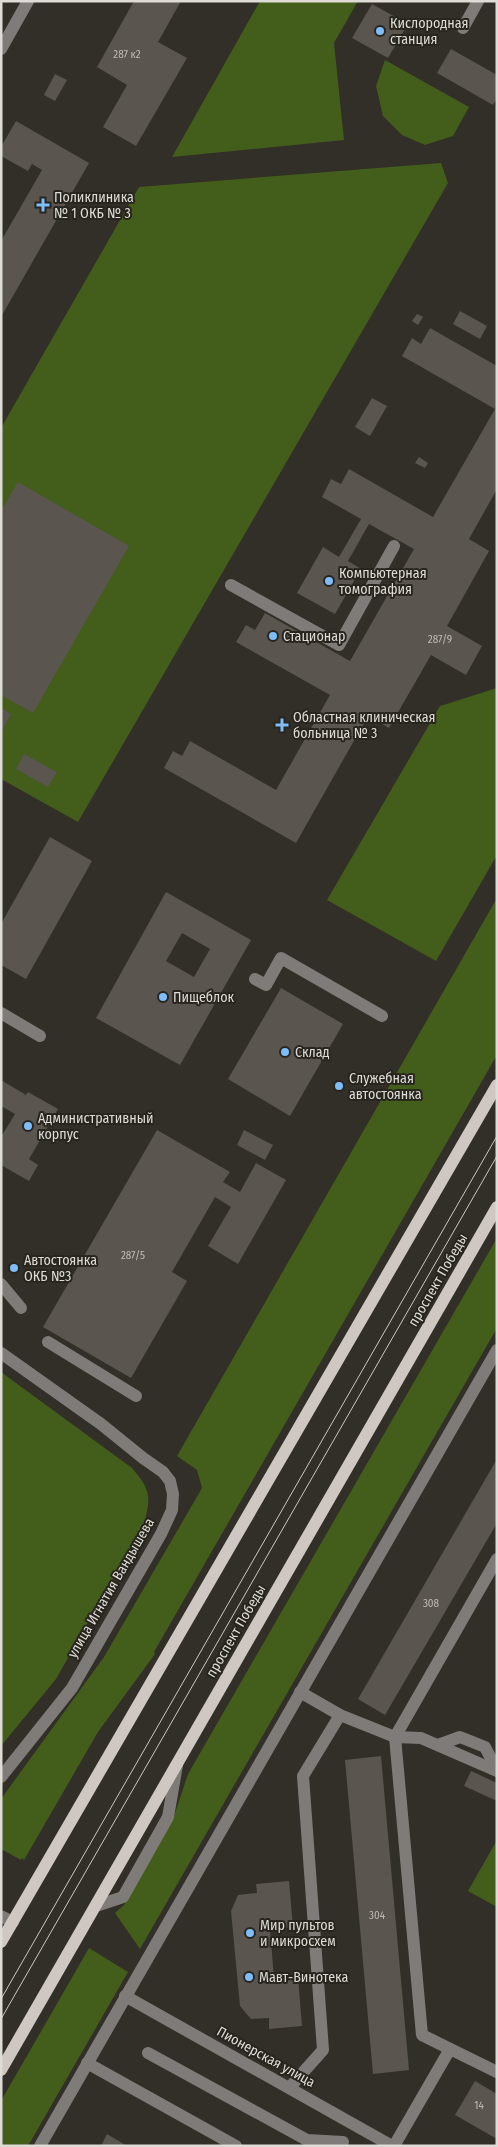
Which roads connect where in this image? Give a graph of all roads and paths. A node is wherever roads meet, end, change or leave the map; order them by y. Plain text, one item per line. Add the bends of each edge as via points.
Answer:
1 (28, 1) edge
2 (478, 1) edge
3 (463, 28) dead end
4 (1, 48) edge
5 (394, 546) dead end
6 (231, 585) dead end
7 (256, 979) dead end
8 (1, 1013) edge
9 (382, 1016) dead end
10 (40, 1036) dead end
11 (497, 1085) edge
12 (497, 1207) edge
13 (1, 1284) edge
14 (20, 1308) dead end
15 (48, 1342) dead end
16 (497, 1350) edge
17 (1, 1352) edge
18 (136, 1396) dead end
19 (497, 1559) edge
20 (300, 1692) junction
21 (340, 1715) junction
22 (395, 1737) junction
23 (177, 1764) junction
24 (497, 1770) edge
25 (1, 1777) edge
26 (96, 1906) junction
27 (1, 1916) edge
28 (13, 1922) junction
29 (1, 1942) edge
30 (125, 1996) junction
31 (450, 2049) junction
32 (148, 2052) dead end
33 (87, 2063) junction
34 (1, 2070) edge
35 (497, 2072) edge
36 (290, 2087) junction
37 (354, 2123) junction
38 (219, 2142) edge
39 (342, 2144) edge
40 (40, 2146) edge
41 (236, 2146) edge
42 (393, 2146) edge

1 - 4 street
2 - 3 street
5 - 6 street via 339,645
7 - 9 street via 266,985 281,958
8 - 10 street
11 - 28 main road
12 - 23 main road, проспект Победы
13 - 14 street
15 - 18 street
16 - 20 street
17 - 25 street, улица Игнатия Вандышева via 163,1472 170,1481 173,1494 172,1510 161,1534 72,1688
19 - 22 street
20 - 21 street
20 - 30 street
21 - 22 street
21 - 36 street via 303,1776 323,2050
22 - 24 street via 421,1738
22 - 31 street via 422,2035
23 - 26 main road, проспект Победы
23 - 26 street via 168,1817 123,1897
26 - 34 main road, проспект Победы
27 - 28 street
28 - 29 main road
30 - 33 street
30 - 36 street, Пионерская улица
31 - 35 street
31 - 42 street
32 - 39 street via 307,2140
33 - 38 street
33 - 40 street
36 - 37 street, Пионерская улица
37 - 39 street
37 - 42 street, Пионерская улица
38 - 41 street

